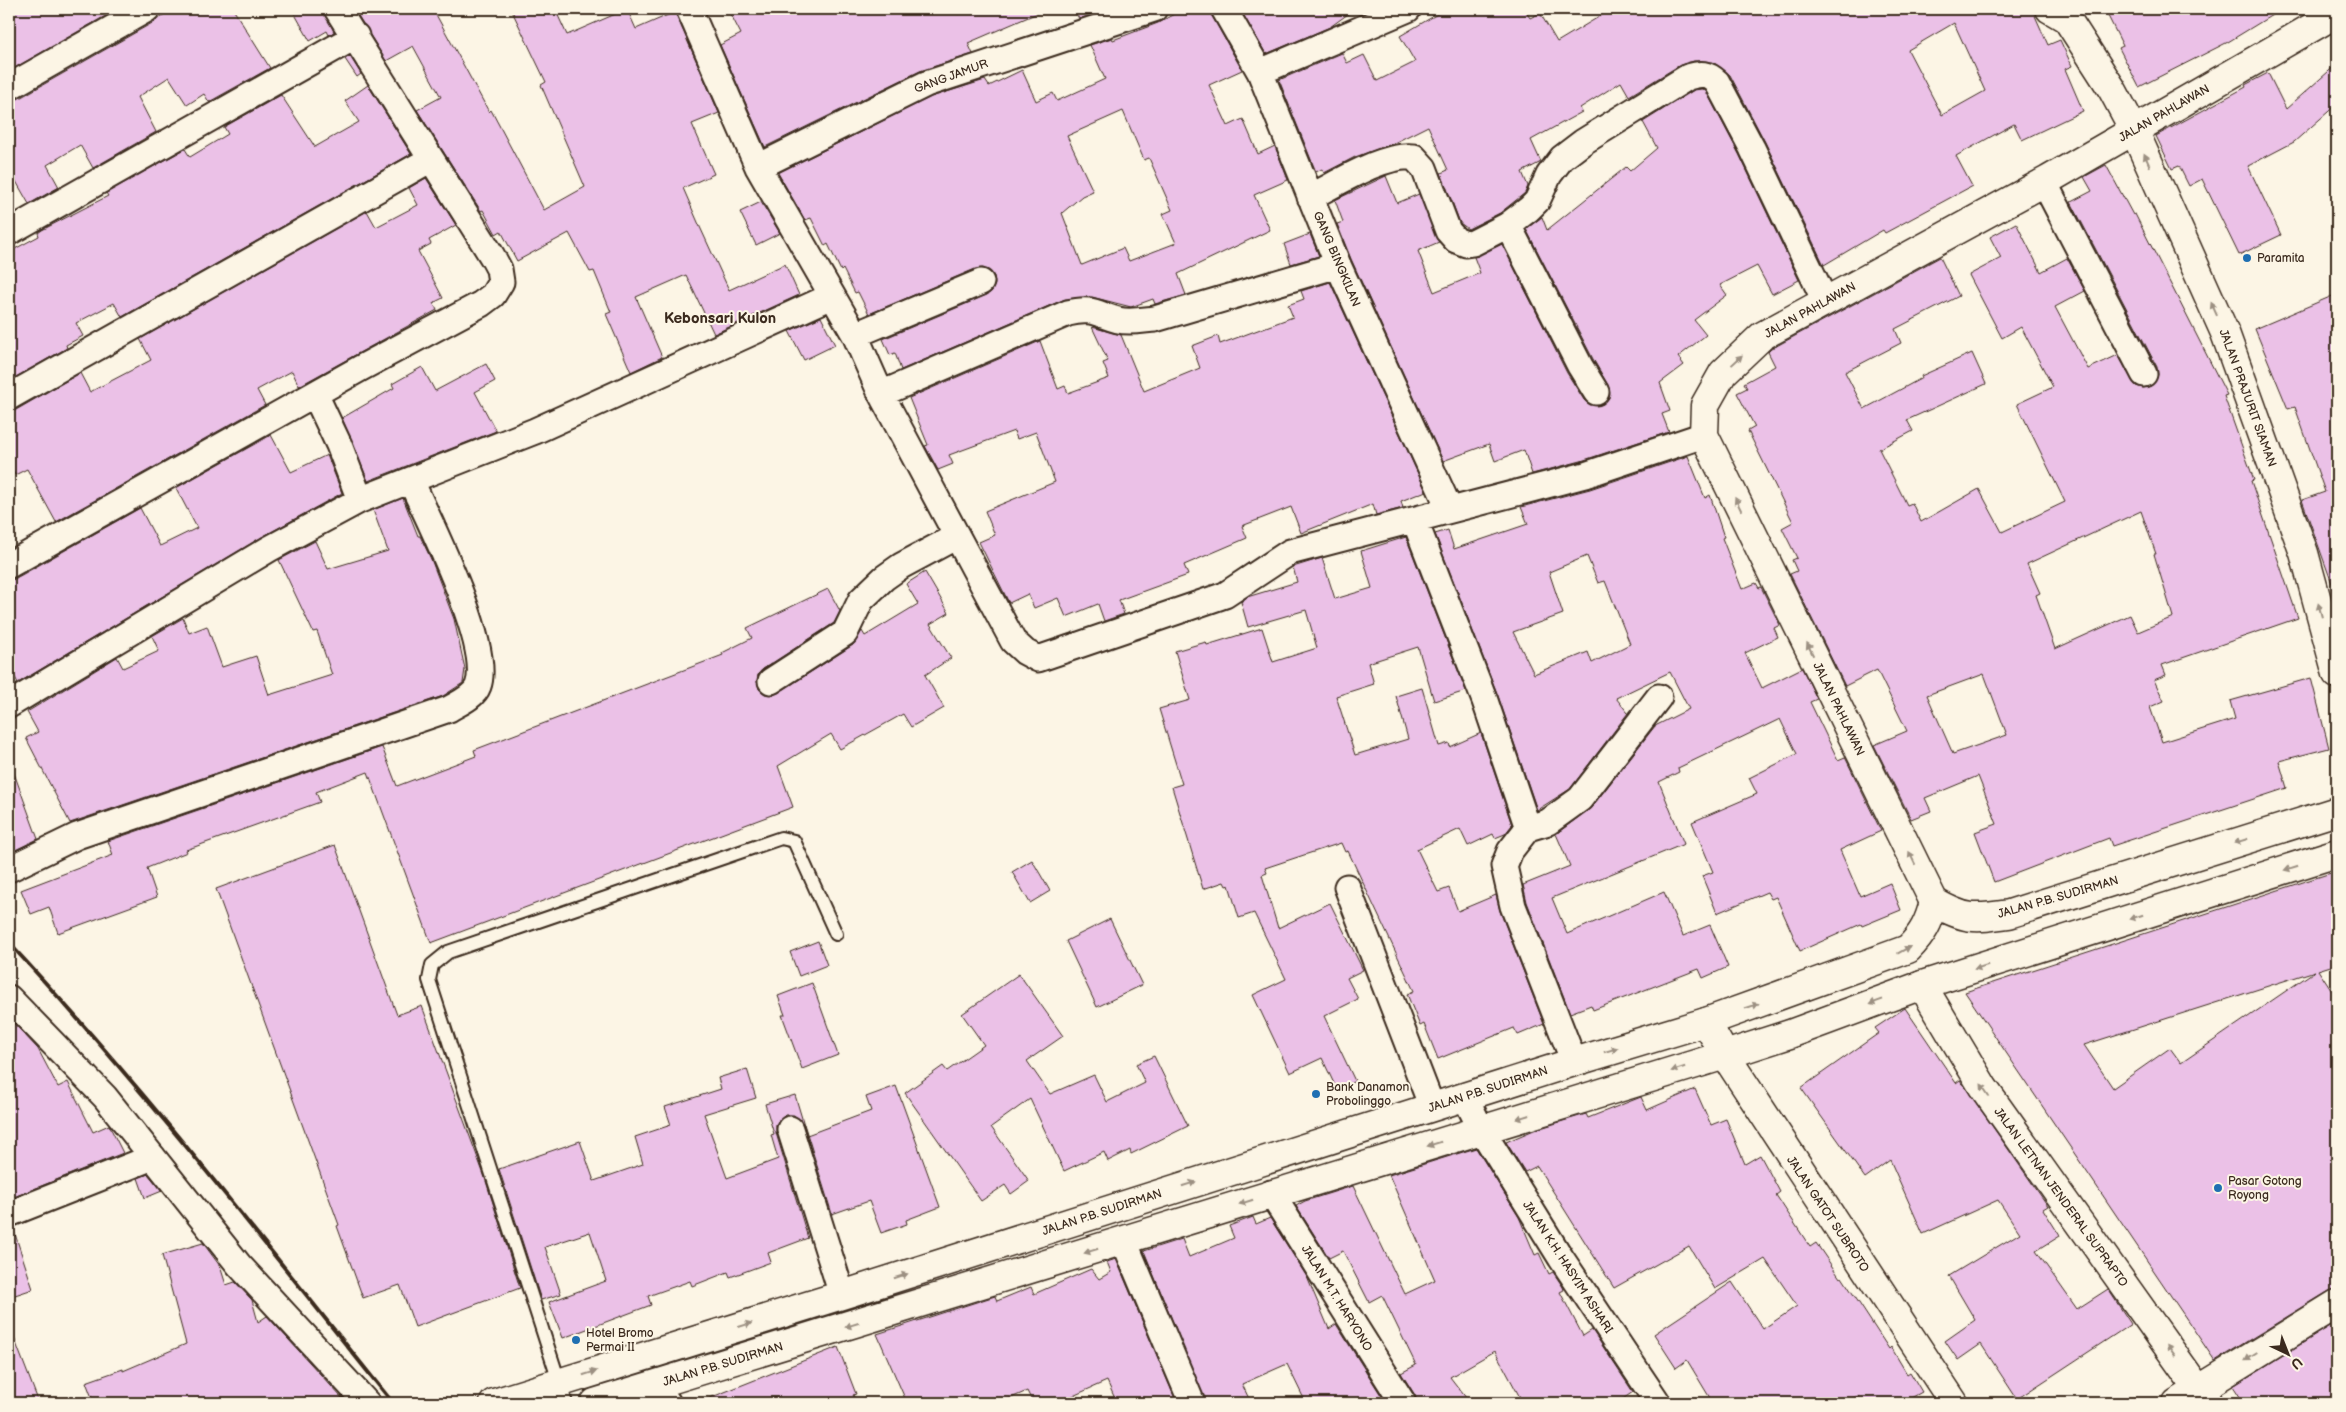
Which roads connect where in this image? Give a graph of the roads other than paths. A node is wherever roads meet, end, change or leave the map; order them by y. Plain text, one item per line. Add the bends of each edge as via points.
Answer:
1 (148, 9) edge
2 (337, 9) edge
3 (689, 9) edge
4 (1154, 9) edge
5 (1224, 9) edge
6 (1408, 9) edge
7 (2061, 12) edge
8 (2337, 13) edge
9 (356, 36) junction
10 (1260, 72) junction
11 (9, 87) edge
12 (2134, 130) junction
13 (431, 159) junction
14 (758, 167) junction
15 (2044, 182) junction
16 (1310, 197) junction
17 (1508, 225) junction
18 (9, 232) edge
19 (1338, 265) junction
20 (981, 282) dead end
21 (832, 296) junction
22 (1825, 301) junction
23 (855, 335) junction
24 (2144, 374) dead end
25 (1596, 392) dead end
26 (315, 394) junction
27 (881, 394) junction
28 (9, 398) edge
29 (1704, 435) junction
30 (411, 481) junction
31 (360, 500) junction
32 (1450, 510) junction
33 (1415, 521) junction
34 (957, 536) junction
35 (9, 565) edge
36 (2337, 674) edge
37 (771, 681) dead end
38 (1659, 697) dead end
39 (9, 705) edge
40 (2337, 811) edge
41 (1528, 828) junction
42 (2337, 853) edge
43 (9, 868) edge
44 (1347, 887) dead end
45 (1934, 902) junction
46 (836, 934) dead end
47 (1922, 986) junction
48 (9, 998) edge
49 (1706, 1022) junction
50 (1725, 1055) junction
51 (1574, 1062) junction
52 (1465, 1097) junction
53 (1432, 1107) junction
54 (1481, 1129) junction
55 (790, 1130) dead end
56 (153, 1157) junction
57 (1271, 1194) junction
58 (9, 1214) edge
59 (1124, 1241) junction
60 (842, 1295) junction
61 (2337, 1304) edge
62 (563, 1393) edge
63 (661, 1394) edge
64 (2195, 1399) edge
65 (367, 1403) edge
66 (494, 1403) edge
67 (595, 1403) edge
68 (1192, 1403) edge
69 (1402, 1403) edge
70 (1658, 1403) edge
71 (1954, 1403) edge

1 - 11 street
2 - 9 street
3 - 14 street
4 - 14 street, GANG JAMUR via 926,84
5 - 10 street, GANG BINGKILAN
6 - 10 street
7 - 12 main road, JALAN PRAJURIT SIAMAN
8 - 12 main road, JALAN PAHLAWAN
9 - 13 street
9 - 18 street
10 - 16 street, GANG BINGKILAN
12 - 15 main road, JALAN PAHLAWAN
36 -> 12 main road, JALAN PRAJURIT SIAMAN via 2304,553 2225,334
13 - 26 street via 492,256 501,282 493,295 481,304
13 - 28 street
14 - 21 street
15 - 22 main road, JALAN PAHLAWAN
15 - 24 street
16 - 17 street via 1385,161 1404,155 1414,156 1424,168 1448,230 1456,240 1473,243
16 - 19 street, GANG BINGKILAN
17 - 22 street via 1537,201 1549,175 1583,142 1688,77 1708,74 1718,82 1748,140
17 - 25 street
19 - 27 street via 1155,319 1119,320 1083,309 1068,313
19 - 32 street, GANG BINGKILAN
20 - 23 street
21 - 23 street
21 - 30 street via 535,431
29 -> 22 main road, JALAN PAHLAWAN via 1705,405 1723,373 1762,336
23 - 27 street
26 - 31 street
26 - 35 street
27 - 34 street
29 - 32 street via 1585,475
45 -> 29 main road, JALAN PAHLAWAN
30 - 31 street
30 - 43 street via 458,586 480,654 478,686 468,698 449,709 77,836
31 - 39 street via 269,549
32 - 33 street
33 - 34 street via 1290,552 1226,595 1038,659 1013,641
33 - 41 street via 1485,701
34 - 37 street via 884,578 861,600 844,633
38 - 41 street via 1580,799 1548,822
40 -> 45 main road, JALAN P.B. SUDIRMAN via 2009,914 1969,918
41 - 51 street via 1510,851 1504,866 1512,906
42 -> 47 main road, JALAN P.B. SUDIRMAN
44 - 53 street
49 -> 45 main road, JALAN P.B. SUDIRMAN via 1908,949 1922,935
46 - 62 lane via 794,841 781,838 448,952 432,965 429,980
47 -> 50 main road, JALAN P.B. SUDIRMAN
64 -> 47 main road, JALAN LETNAN JENDERAL SUPRAPTO via 1983,1088
48 - 56 street via 105,1097
49 - 50 main road, JALAN GATOT SUBROTO
51 -> 49 main road, JALAN P.B. SUDIRMAN
50 -> 54 main road, JALAN P.B. SUDIRMAN
50 - 71 main road, JALAN GATOT SUBROTO
51 - 52 main road, JALAN P.B. SUDIRMAN
52 - 53 main road, JALAN P.B. SUDIRMAN
52 - 54 street, JALAN K.H. HASYIM ASHARI
60 -> 53 main road, JALAN P.B. SUDIRMAN
54 -> 57 main road, JALAN P.B. SUDIRMAN
54 - 70 street, JALAN K.H. HASYIM ASHARI via 1561,1258
55 - 60 street
56 - 58 street
56 - 65 street via 239,1265
57 -> 59 main road, JALAN P.B. SUDIRMAN
57 - 69 street, JALAN M.T. HARYONO
59 -> 63 main road, JALAN P.B. SUDIRMAN
59 - 68 street
62 -> 60 main road, JALAN P.B. SUDIRMAN
61 -> 64 main road
62 - 66 main road, JALAN P.B. SUDIRMAN
63 - 67 main road, JALAN P.B. SUDIRMAN

